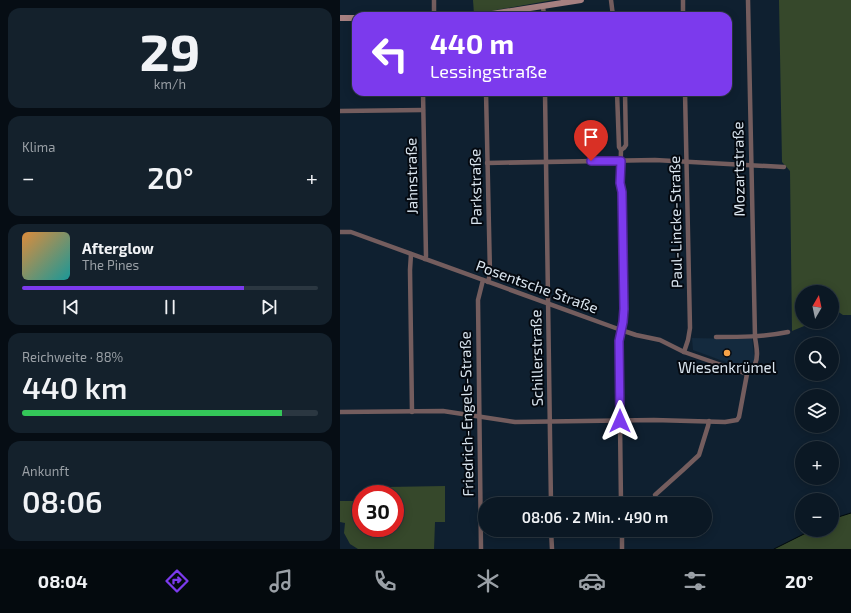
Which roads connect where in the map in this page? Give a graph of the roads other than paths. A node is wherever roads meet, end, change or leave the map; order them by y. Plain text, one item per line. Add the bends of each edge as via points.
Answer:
1 (434, 0) edge
2 (581, 0) edge
3 (611, 0) edge
4 (683, 0) edge
5 (748, 0) edge
6 (543, 6) junction
7 (434, 12) edge
8 (506, 12) edge
9 (544, 12) edge
10 (613, 12) edge
11 (683, 12) edge
12 (340, 18) edge
13 (352, 18) edge
14 (423, 96) edge
15 (486, 96) edge
16 (545, 96) edge
17 (618, 96) edge
18 (625, 96) edge
19 (685, 96) edge
20 (423, 110) junction
21 (340, 111) edge
22 (621, 150) junction
23 (621, 161) junction
24 (546, 162) junction
25 (686, 162) junction
26 (487, 163) junction
27 (751, 166) junction
28 (784, 167) dead end
29 (340, 232) edge
30 (411, 254) junction
31 (425, 259) junction
32 (486, 281) junction
33 (548, 304) junction
34 (621, 330) junction
35 (788, 332) dead end
36 (716, 337) dead end
37 (755, 337) junction
38 (684, 352) junction
39 (747, 374) junction
40 (340, 412) edge
41 (412, 412) junction
42 (479, 417) junction
43 (620, 421) junction
44 (709, 421) junction
45 (550, 422) junction
46 (655, 495) dead end
47 (551, 497) edge
48 (621, 497) edge
49 (551, 537) edge
50 (622, 537) edge
51 (481, 549) edge
52 (552, 549) edge
53 (622, 549) edge

1 - 7 street
2 - 6 street
3 - 10 street
4 - 11 street
5 - 27 street, Mozartstraße
6 - 8 street
6 - 9 street
12 - 13 street
14 - 20 street, Jahnstraße
15 - 26 street, Parkstraße
16 - 24 street, Schillerstraße
17 - 22 street
18 - 22 street via 626,145
19 - 25 street, Paul-Lincke-Straße
20 - 21 street
20 - 31 street, Jahnstraße
22 - 23 street
23 - 24 street
23 - 25 street
23 - 34 street via 624,309
24 - 26 street
24 - 33 street, Schillerstraße
25 - 27 street
25 - 38 street, Paul-Lincke-Straße via 690,328
26 - 32 street, Parkstraße via 490,274
27 - 28 street
27 - 37 street, Mozartstraße
29 - 30 street, Posentsche Straße via 351,232
30 - 31 street, Posentsche Straße
30 - 41 street
31 - 32 street, Posentsche Straße
32 - 33 street, Posentsche Straße
32 - 42 street, Friedrich-Engels-Straße via 478,300
33 - 34 street, Posentsche Straße
33 - 45 street, Schillerstraße
34 - 38 street, Posentsche Straße via 660,340
34 - 43 street
35 - 37 street
36 - 37 street
37 - 39 street, Mozartstraße via 756,361
38 - 39 street, Posentsche Straße
39 - 44 street, Mozartstraße via 737,420
40 - 41 street
41 - 42 street via 449,412
42 - 45 street via 515,422
42 - 51 street, Friedrich-Engels-Straße
43 - 44 street
43 - 45 street
43 - 48 street
44 - 46 street via 699,455
45 - 47 street, Schillerstraße
49 - 52 street
50 - 53 street

